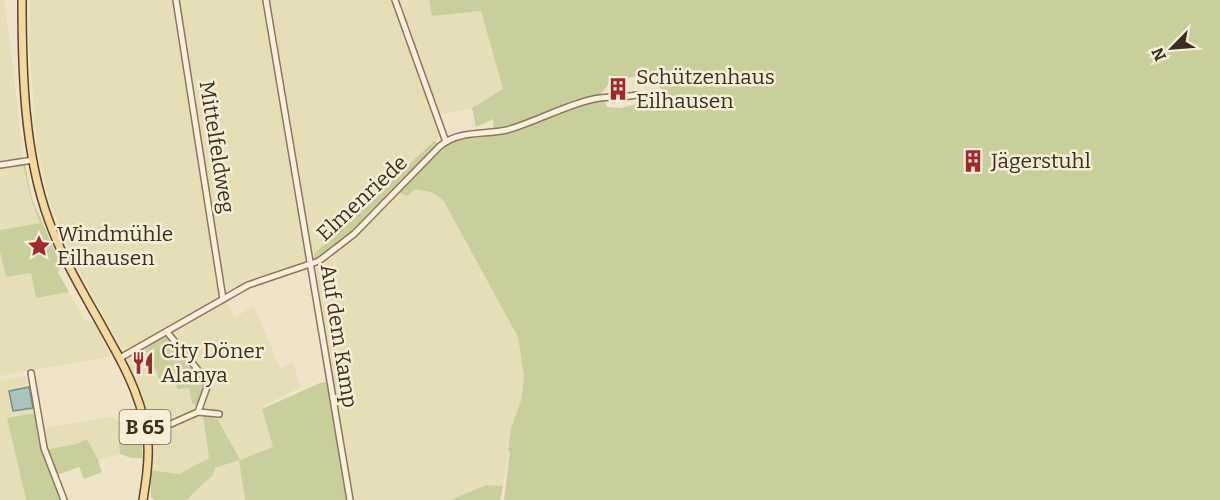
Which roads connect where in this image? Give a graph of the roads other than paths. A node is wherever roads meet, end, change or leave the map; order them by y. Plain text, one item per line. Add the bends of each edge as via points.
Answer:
1 (22, 0) edge
2 (176, 0) edge
3 (266, 0) edge
4 (395, 0) edge
5 (636, 95) dead end
6 (446, 142) junction
7 (33, 160) junction
8 (0, 165) edge
9 (311, 263) junction
10 (223, 299) junction
11 (167, 332) junction
12 (120, 358) junction
13 (31, 373) dead end
14 (198, 412) junction
15 (219, 414) dead end
16 (146, 431) junction
17 (64, 500) edge
18 (142, 500) edge
19 (350, 500) edge

1 - 7 main road, B 65
2 - 10 street, Mittelfeldweg
3 - 9 street, Auf dem Kamp
4 - 6 street
5 - 6 street, Elmenriede via 595,99 506,130 462,135
6 - 9 street, Elmenriede via 354,234
7 - 8 street
7 - 12 main road, B 65 via 42,201 62,252
9 - 10 street, Elmenriede via 248,285
9 - 19 street, Auf dem Kamp
10 - 11 street, Elmenriede
11 - 12 street, Elmenriede
11 - 14 street via 206,380
12 - 16 main road, B 65 via 140,404
13 - 17 street via 44,448
14 - 15 street
14 - 16 street
16 - 18 main road, B 65 via 148,469

